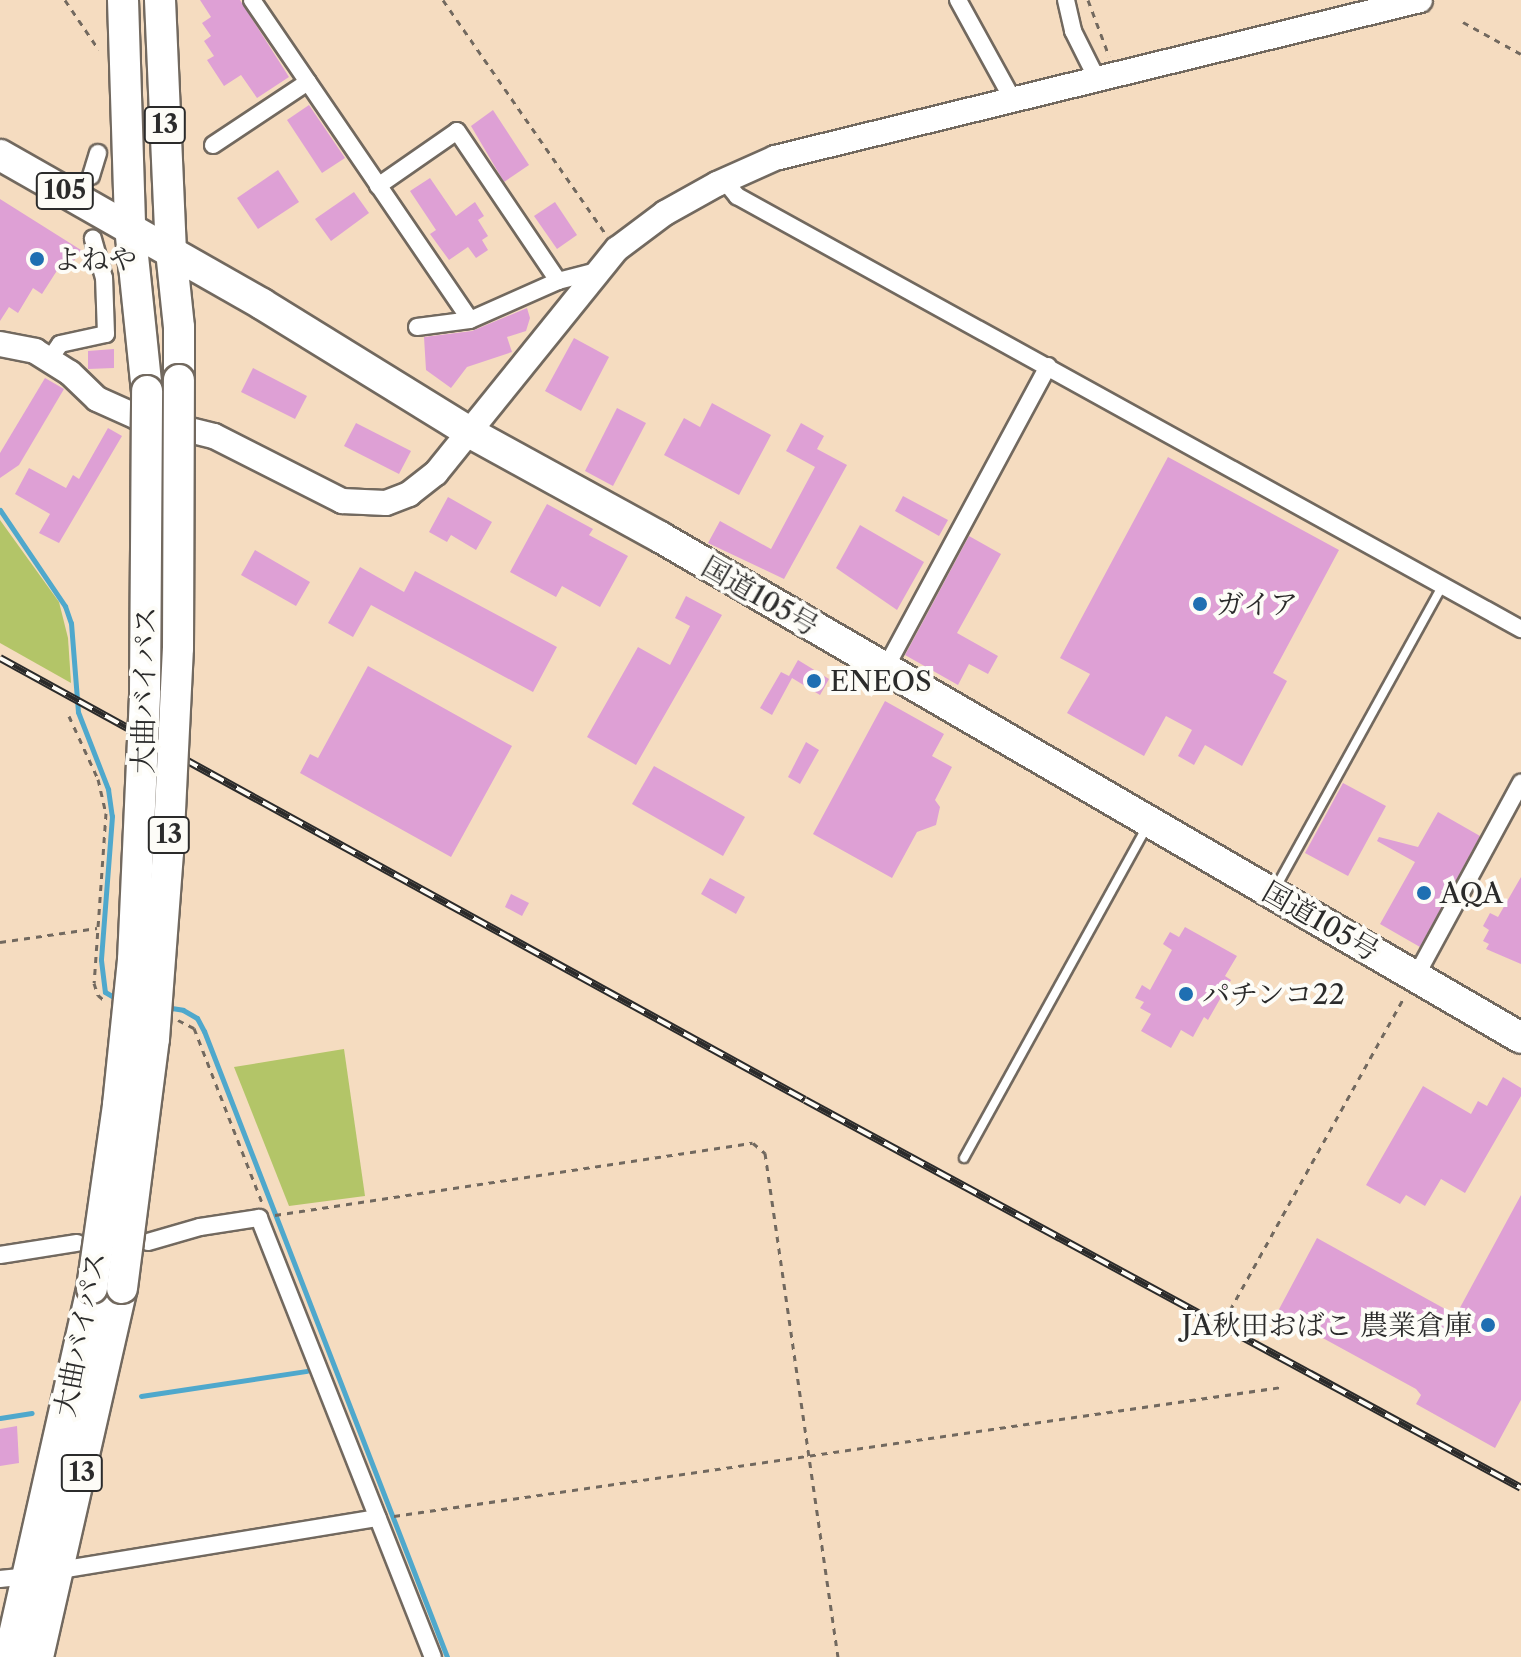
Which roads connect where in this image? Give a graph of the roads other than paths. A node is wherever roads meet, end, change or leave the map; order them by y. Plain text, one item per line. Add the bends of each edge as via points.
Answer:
1 (123, 0) edge
2 (160, 0) edge
3 (252, 0) edge
4 (958, 0) edge
5 (1066, 0) edge
6 (1420, 0) edge
7 (1107, 77) junction
8 (308, 82) junction
9 (1013, 100) junction
10 (213, 145) dead end
11 (98, 153) dead end
12 (0, 155) edge
13 (91, 176) dead end
14 (724, 180) junction
15 (378, 186) junction
16 (130, 227) junction
17 (93, 239) dead end
18 (171, 251) junction
19 (597, 271) junction
20 (558, 281) junction
21 (470, 320) junction
22 (417, 327) dead end
23 (0, 344) edge
24 (49, 360) junction
25 (1048, 366) junction
26 (469, 432) junction
27 (1442, 585) junction
28 (1521, 629) edge
29 (885, 669) junction
30 (1521, 783) edge
31 (1149, 822) junction
32 (1272, 893) junction
33 (1416, 976) junction
34 (1521, 1038) edge
35 (964, 1158) dead end
36 (148, 1242) dead end
37 (77, 1243) dead end
38 (0, 1255) edge
39 (378, 1518) junction
40 (60, 1570) junction
41 (30, 1576) junction
42 (0, 1579) edge
43 (9, 1657) edge
44 (38, 1657) edge
45 (433, 1657) edge

1 - 16 highway, 大曲バイパス / 13
2 - 18 highway, 大曲バイパス / 13
3 - 8 street
4 - 9 street
5 - 7 street via 1073,31
6 - 7 street
7 - 9 street
8 - 10 street
8 - 15 street
9 - 14 street via 775,158
11 - 13 street
12 - 16 highway, 国道105号 / 105
14 - 19 street via 665,213
14 - 25 street via 737,196
15 - 20 street via 457,131
15 - 21 street
16 - 18 highway, 国道105号 / 105
16 - 41 highway, 大曲バイパス / 13, bridge via 147,391 145,691 133,960 92,1288
17 - 24 street via 104,278 106,334 60,344
18 - 26 highway, 国道105号 / 105
18 - 40 highway, 大曲バイパス / 13, bridge via 179,327 178,648 154,1039 122,1288
19 - 20 street
19 - 26 street
20 - 21 street
21 - 22 street
23 - 24 street via 35,351
24 - 26 street via 97,399 137,417 214,436 353,503 386,503 409,494 436,473
25 - 27 street
25 - 29 street
26 - 29 highway, 国道105号 / 105
27 - 28 street
27 - 32 lane
29 - 31 highway, 国道105号 / 105
30 - 33 street
31 - 32 highway, 国道105号 / 105
31 - 35 lane
32 - 33 highway, 国道105号 / 105
33 - 34 highway, 国道105号 / 105
36 - 39 street via 259,1218
37 - 38 street
39 - 40 street
39 - 45 street
40 - 44 highway, 大曲バイパス / 13
41 - 42 street
41 - 43 highway, 大曲バイパス / 13

